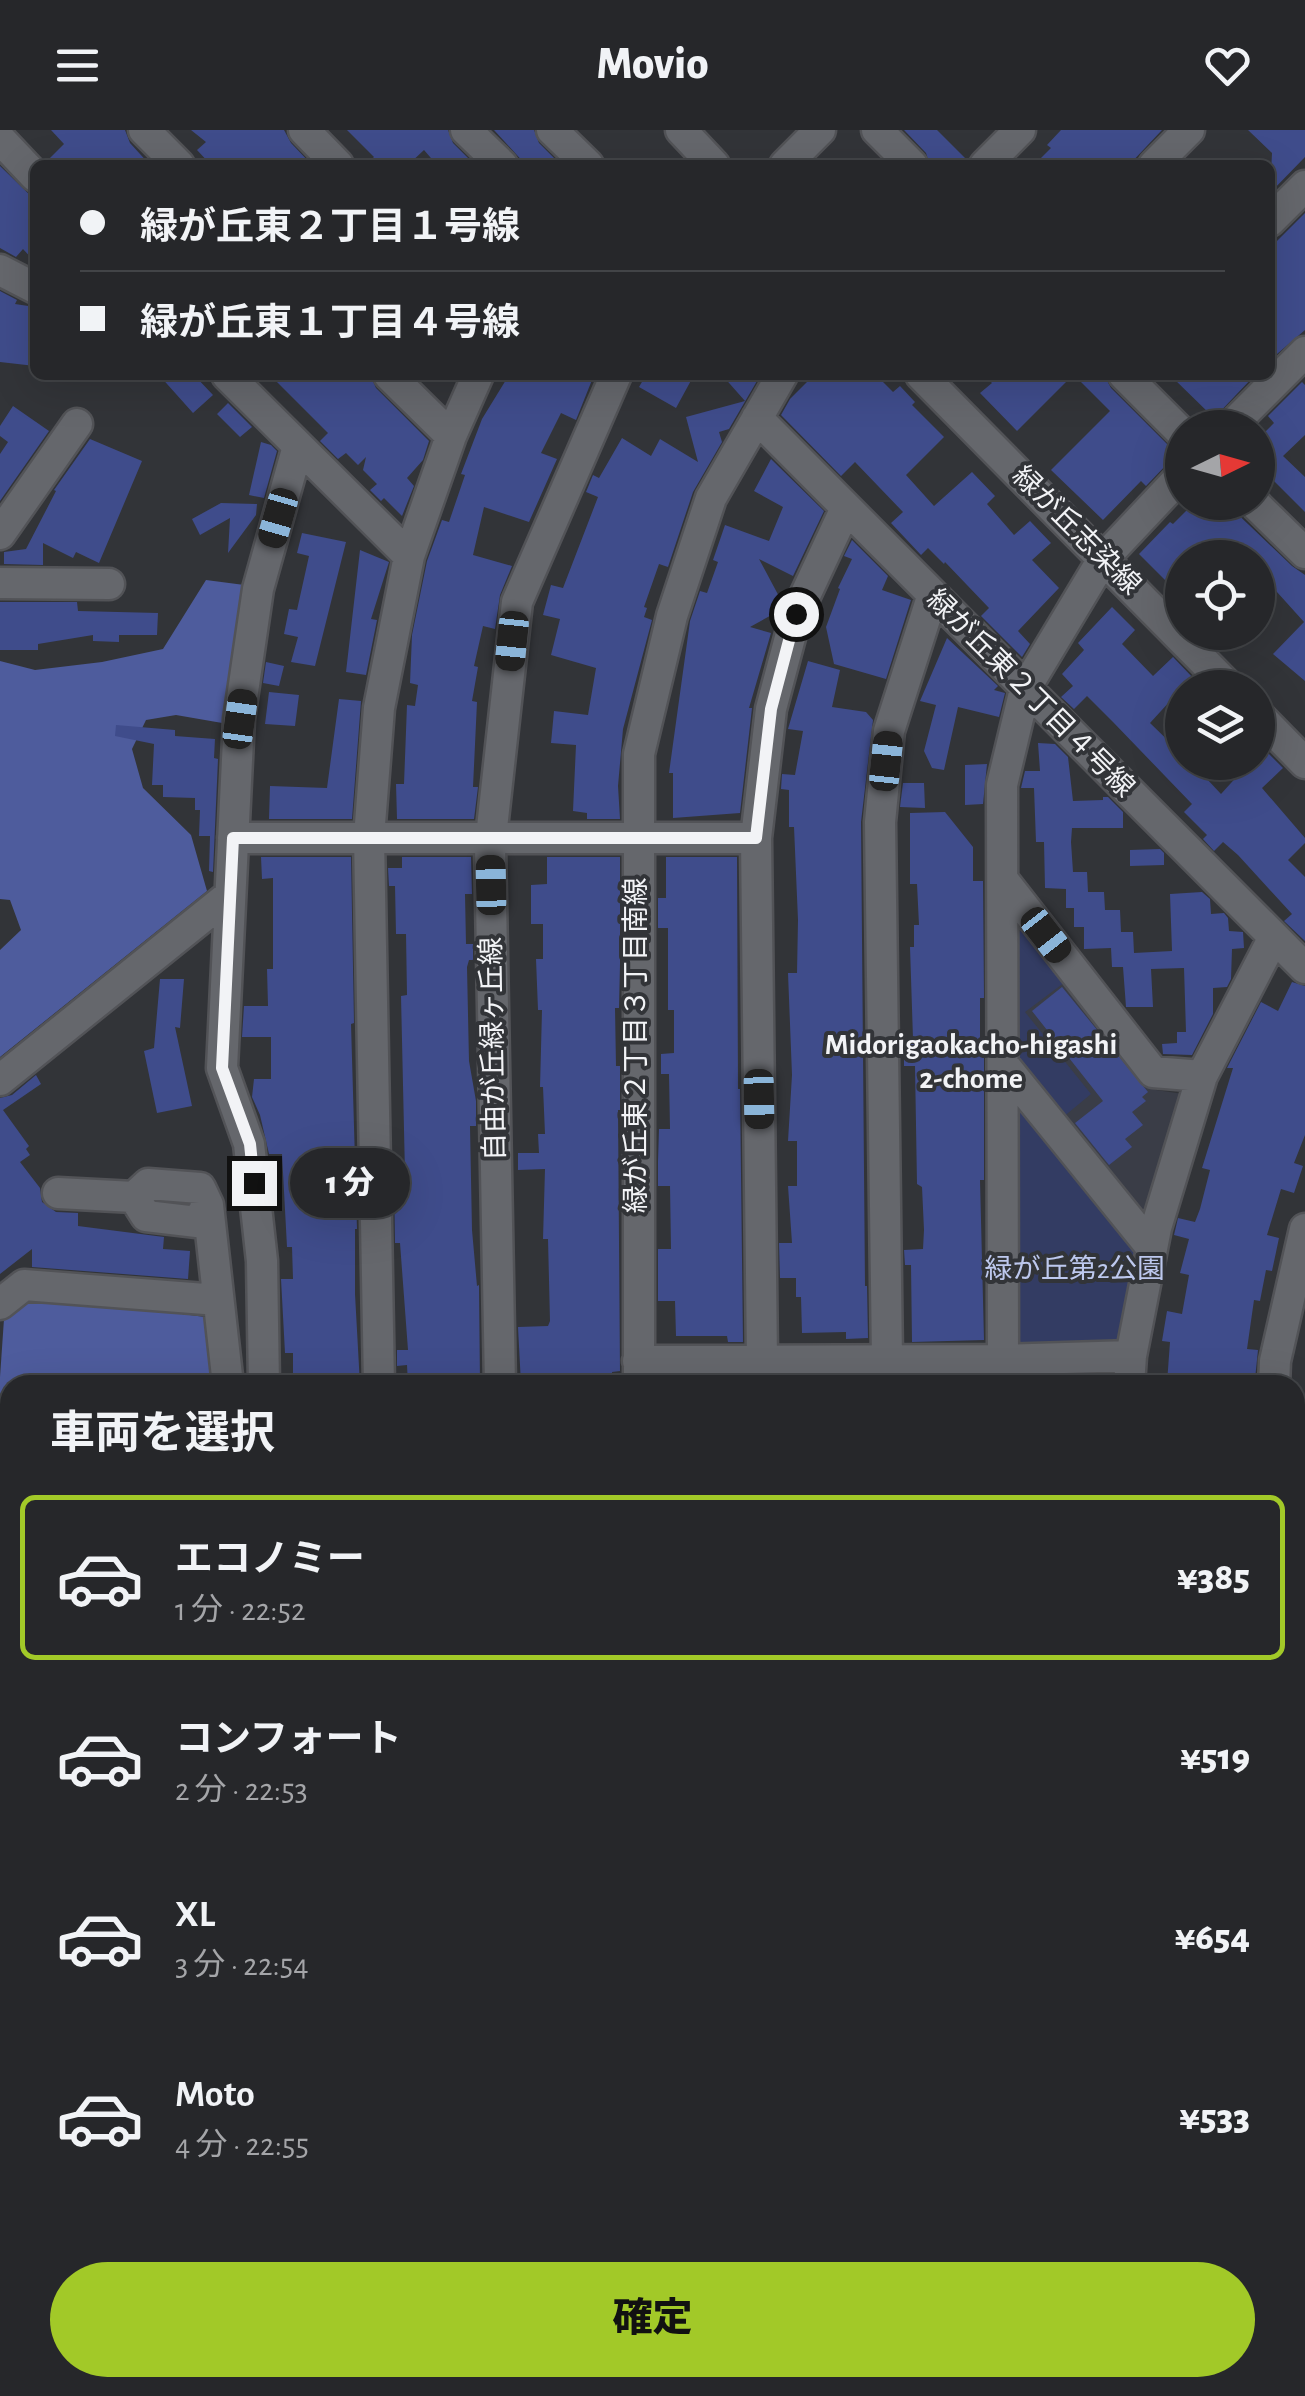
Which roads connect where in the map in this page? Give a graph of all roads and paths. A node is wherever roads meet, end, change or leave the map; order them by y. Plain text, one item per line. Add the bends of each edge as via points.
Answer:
1 (144, 130) edge
2 (304, 130) edge
3 (466, 130) edge
4 (552, 130) edge
5 (680, 130) edge
6 (820, 130) edge
7 (877, 130) edge
8 (1020, 130) edge
9 (1189, 130) edge
10 (0, 140) edge
11 (174, 160) edge
12 (333, 160) edge
13 (497, 160) edge
14 (583, 160) edge
15 (709, 160) edge
16 (790, 160) edge
17 (907, 160) edge
18 (990, 160) edge
19 (1159, 160) edge
20 (30, 171) edge
21 (1305, 186) edge
22 (1275, 216) edge
23 (0, 270) edge
24 (30, 285) edge
25 (1305, 352) edge
26 (232, 380) edge
27 (395, 380) edge
28 (476, 380) edge
29 (614, 380) edge
30 (779, 380) edge
31 (926, 380) edge
32 (1129, 380) edge
33 (1247, 410) edge
34 (1165, 416) edge
35 (757, 418) junction
36 (77, 424) dead end
37 (451, 436) junction
38 (298, 446) junction
39 (1165, 493) edge
40 (846, 508) junction
41 (1275, 519) edge
42 (0, 534) edge
43 (1300, 539) edge
44 (409, 556) junction
45 (1103, 558) junction
46 (0, 584) edge
47 (109, 584) dead end
48 (932, 597) junction
49 (1212, 670) edge
50 (1025, 689) junction
51 (1275, 732) edge
52 (1305, 763) edge
53 (491, 836) junction
54 (637, 837) junction
55 (233, 838) junction
56 (369, 838) junction
57 (756, 838) junction
58 (1002, 880) junction
59 (230, 896) junction
60 (1274, 937) junction
61 (1305, 968) edge
62 (1003, 1064) junction
63 (1202, 1076) junction
64 (0, 1080) edge
65 (58, 1193) dead end
66 (1305, 1229) edge
67 (1152, 1248) junction
68 (218, 1300) junction
69 (0, 1304) edge
70 (886, 1360) junction
71 (1003, 1360) junction
72 (762, 1361) junction
73 (1130, 1371) edge
74 (638, 1373) edge
75 (227, 1375) edge
76 (264, 1375) edge
77 (379, 1375) edge
78 (500, 1375) edge
79 (1274, 1375) edge

1 - 11 street
2 - 12 street
3 - 13 street
4 - 14 street
5 - 15 street
6 - 16 street
7 - 17 street
8 - 18 street
9 - 19 street
10 - 20 street
21 - 22 street
23 - 24 street
25 - 33 street
26 - 38 street
27 - 37 street
28 - 37 street
29 - 53 street, 自由が丘緑ヶ丘線 via 516,602
30 - 35 street, 緑が丘東２丁目３丁目南線
31 - 45 street, 緑が丘志染線
32 - 34 street
35 - 40 street, 緑が丘東２丁目４号線
35 - 54 street, 緑が丘東２丁目３丁目南線 via 710,498 672,616 639,754
36 - 42 street
37 - 44 street
38 - 44 street
38 - 55 street via 258,589
39 - 45 street
40 - 48 street, 緑が丘東２丁目４号線
40 - 57 street via 796,614 771,709
41 - 43 street
44 - 56 street via 379,708
45 - 49 street, 緑が丘志染線
45 - 50 street
46 - 47 street
48 - 50 street, 緑が丘東２丁目４号線
48 - 70 street via 889,731 880,822
50 - 58 street via 1002,785
50 - 60 street, 緑が丘東２丁目４号線
51 - 52 street
53 - 54 street
53 - 56 street
53 - 78 street, 自由が丘緑ヶ丘線
54 - 57 street
54 - 74 street, 緑が丘東２丁目３丁目南線
55 - 56 street
55 - 59 street
56 - 77 street
57 - 72 street
58 - 62 street
58 - 63 street via 1153,1072
59 - 64 street
59 - 76 street via 222,1068 250,1144
60 - 61 street, 緑が丘東２丁目４号線
60 - 63 street
62 - 67 street
62 - 71 street
63 - 67 street
65 - 68 street via 134,1197 148,1184 200,1188 208,1205
66 - 79 street
67 - 73 street
68 - 69 street via 24,1286
68 - 75 street
70 - 71 street
70 - 72 street
71 - 73 street
72 - 74 street

